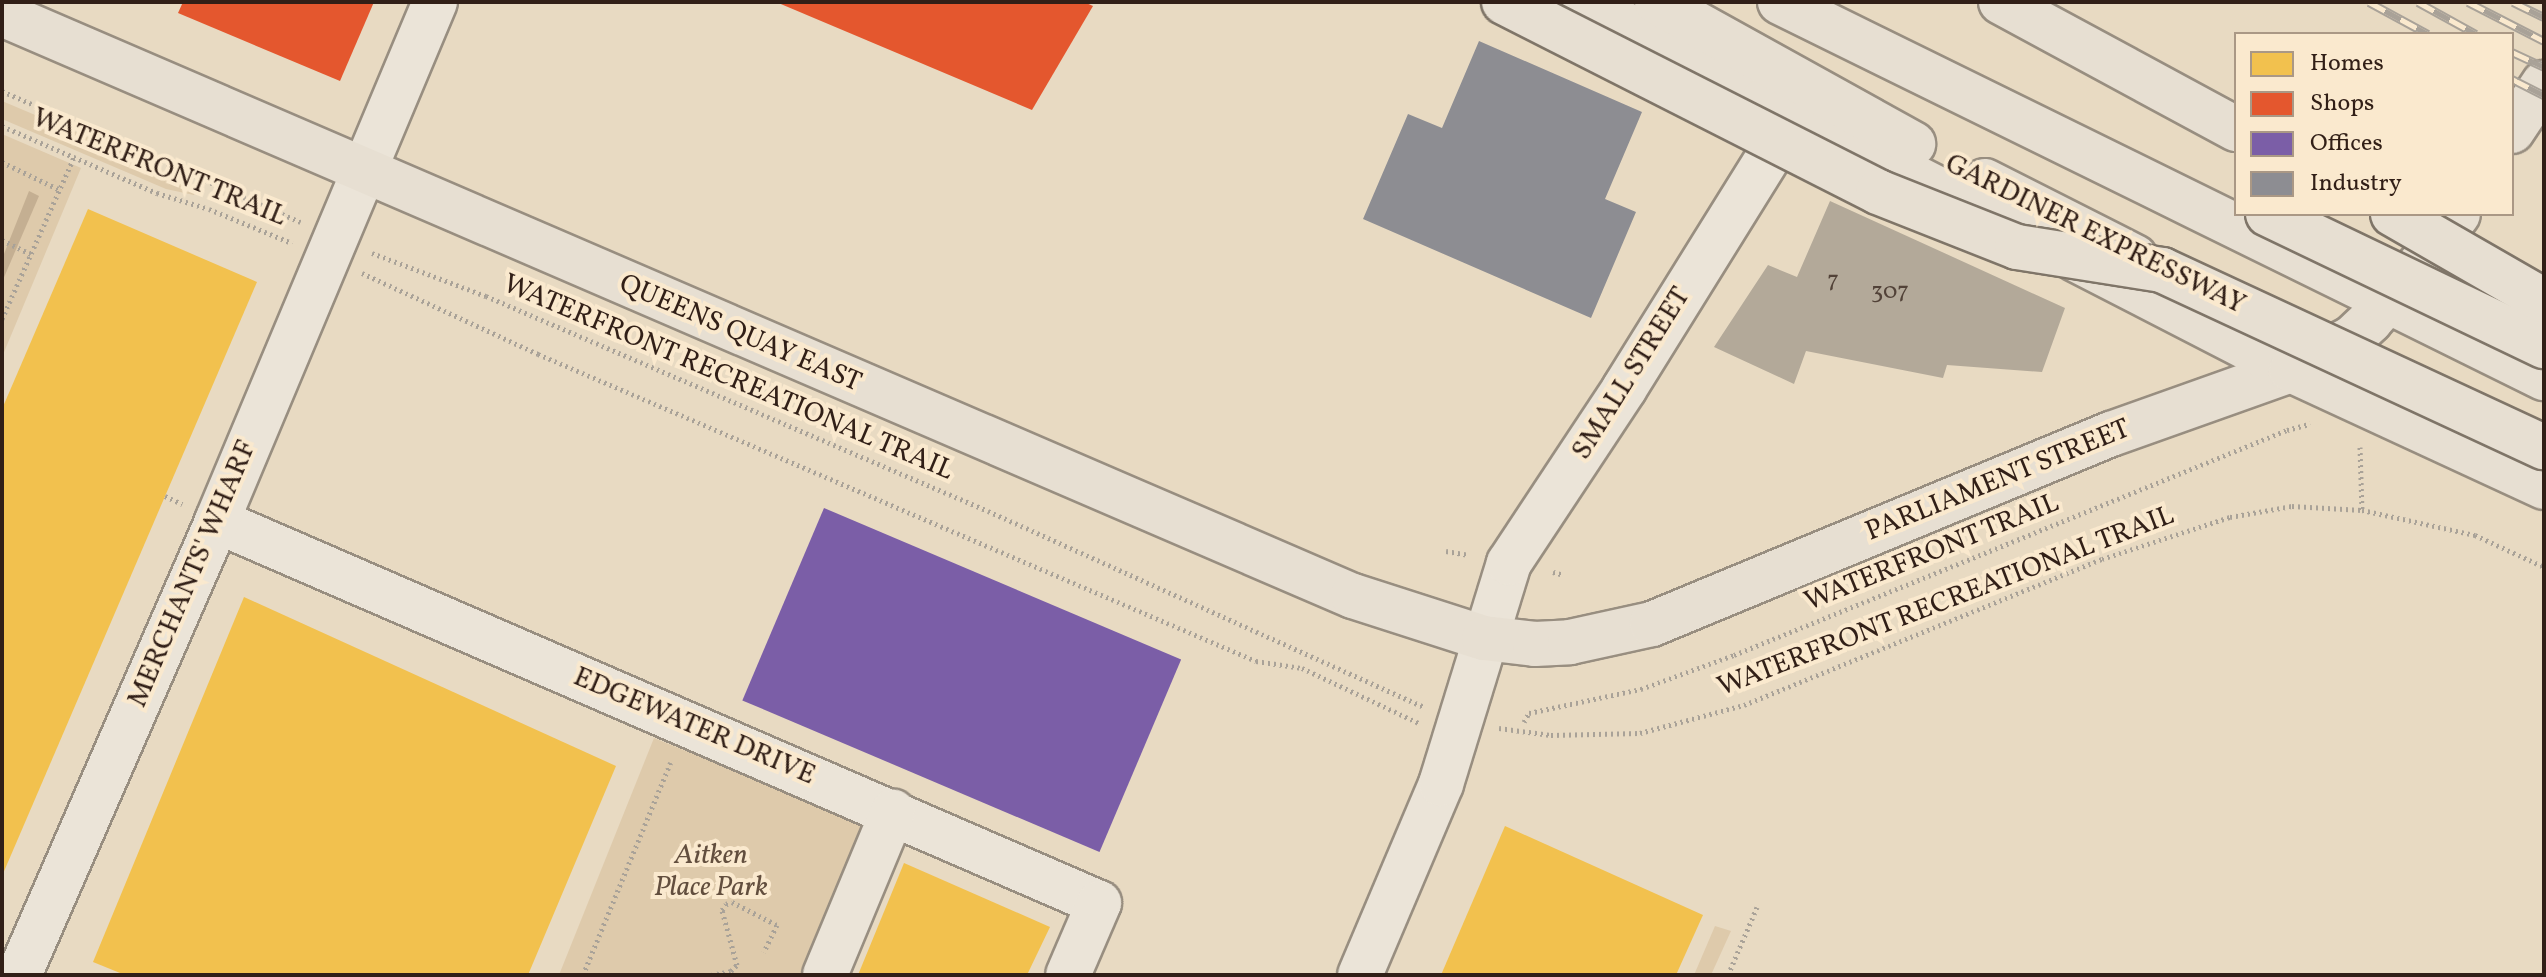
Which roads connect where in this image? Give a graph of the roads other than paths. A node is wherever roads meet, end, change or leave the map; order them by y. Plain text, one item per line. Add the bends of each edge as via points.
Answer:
1 (435, 2) edge
2 (1504, 2) edge
3 (1584, 2) edge
4 (1657, 2) edge
5 (1780, 2) edge
6 (1837, 2) edge
7 (2001, 2) edge
8 (2, 14) edge
9 (2544, 83) edge
10 (1794, 116) junction
11 (2234, 128) edge
12 (2514, 128) edge
13 (363, 172) junction
14 (2234, 197) edge
15 (2272, 216) edge
16 (2396, 216) edge
17 (2456, 216) edge
18 (2162, 270) junction
19 (2544, 301) edge
20 (2390, 302) junction
21 (2544, 346) edge
22 (2291, 370) junction
23 (2544, 378) edge
24 (2544, 447) edge
25 (2544, 487) edge
26 (217, 521) junction
27 (1484, 638) junction
28 (893, 812) junction
29 (19, 975) edge
30 (825, 975) edge
31 (1068, 975) edge
32 (1360, 975) edge

1 - 13 street, MERCHANTS' WHARF
2 - 18 main road, bridge via 1878,192 2017,247
3 - 10 main road
4 - 18 main road, GARDINER EXPRESSWAY via 1919,148
5 - 20 main road
6 - 14 main road
7 - 11 main road
8 - 13 main road, QUEENS QUAY EAST
9 - 12 main road
10 - 22 main road
10 - 27 street, SMALL STREET via 1509,563
13 - 26 street, MERCHANTS' WHARF
13 - 27 main road, QUEENS QUAY EAST via 1353,596
15 - 21 main road, bridge
16 - 19 main road, bridge
17 - 20 main road, PARLIAMENT STREET
18 - 24 main road, GARDINER EXPRESSWAY, bridge
20 - 22 main road, PARLIAMENT STREET via 2352,338
20 - 23 main road
22 - 25 main road
22 - 27 main road, PARLIAMENT STREET via 2097,439 1652,624 1570,642
26 - 28 street, EDGEWATER DRIVE
26 - 29 street, MERCHANTS' WHARF
27 - 32 street via 1441,784
28 - 30 street
28 - 31 street, EDGEWATER DRIVE via 1099,903

